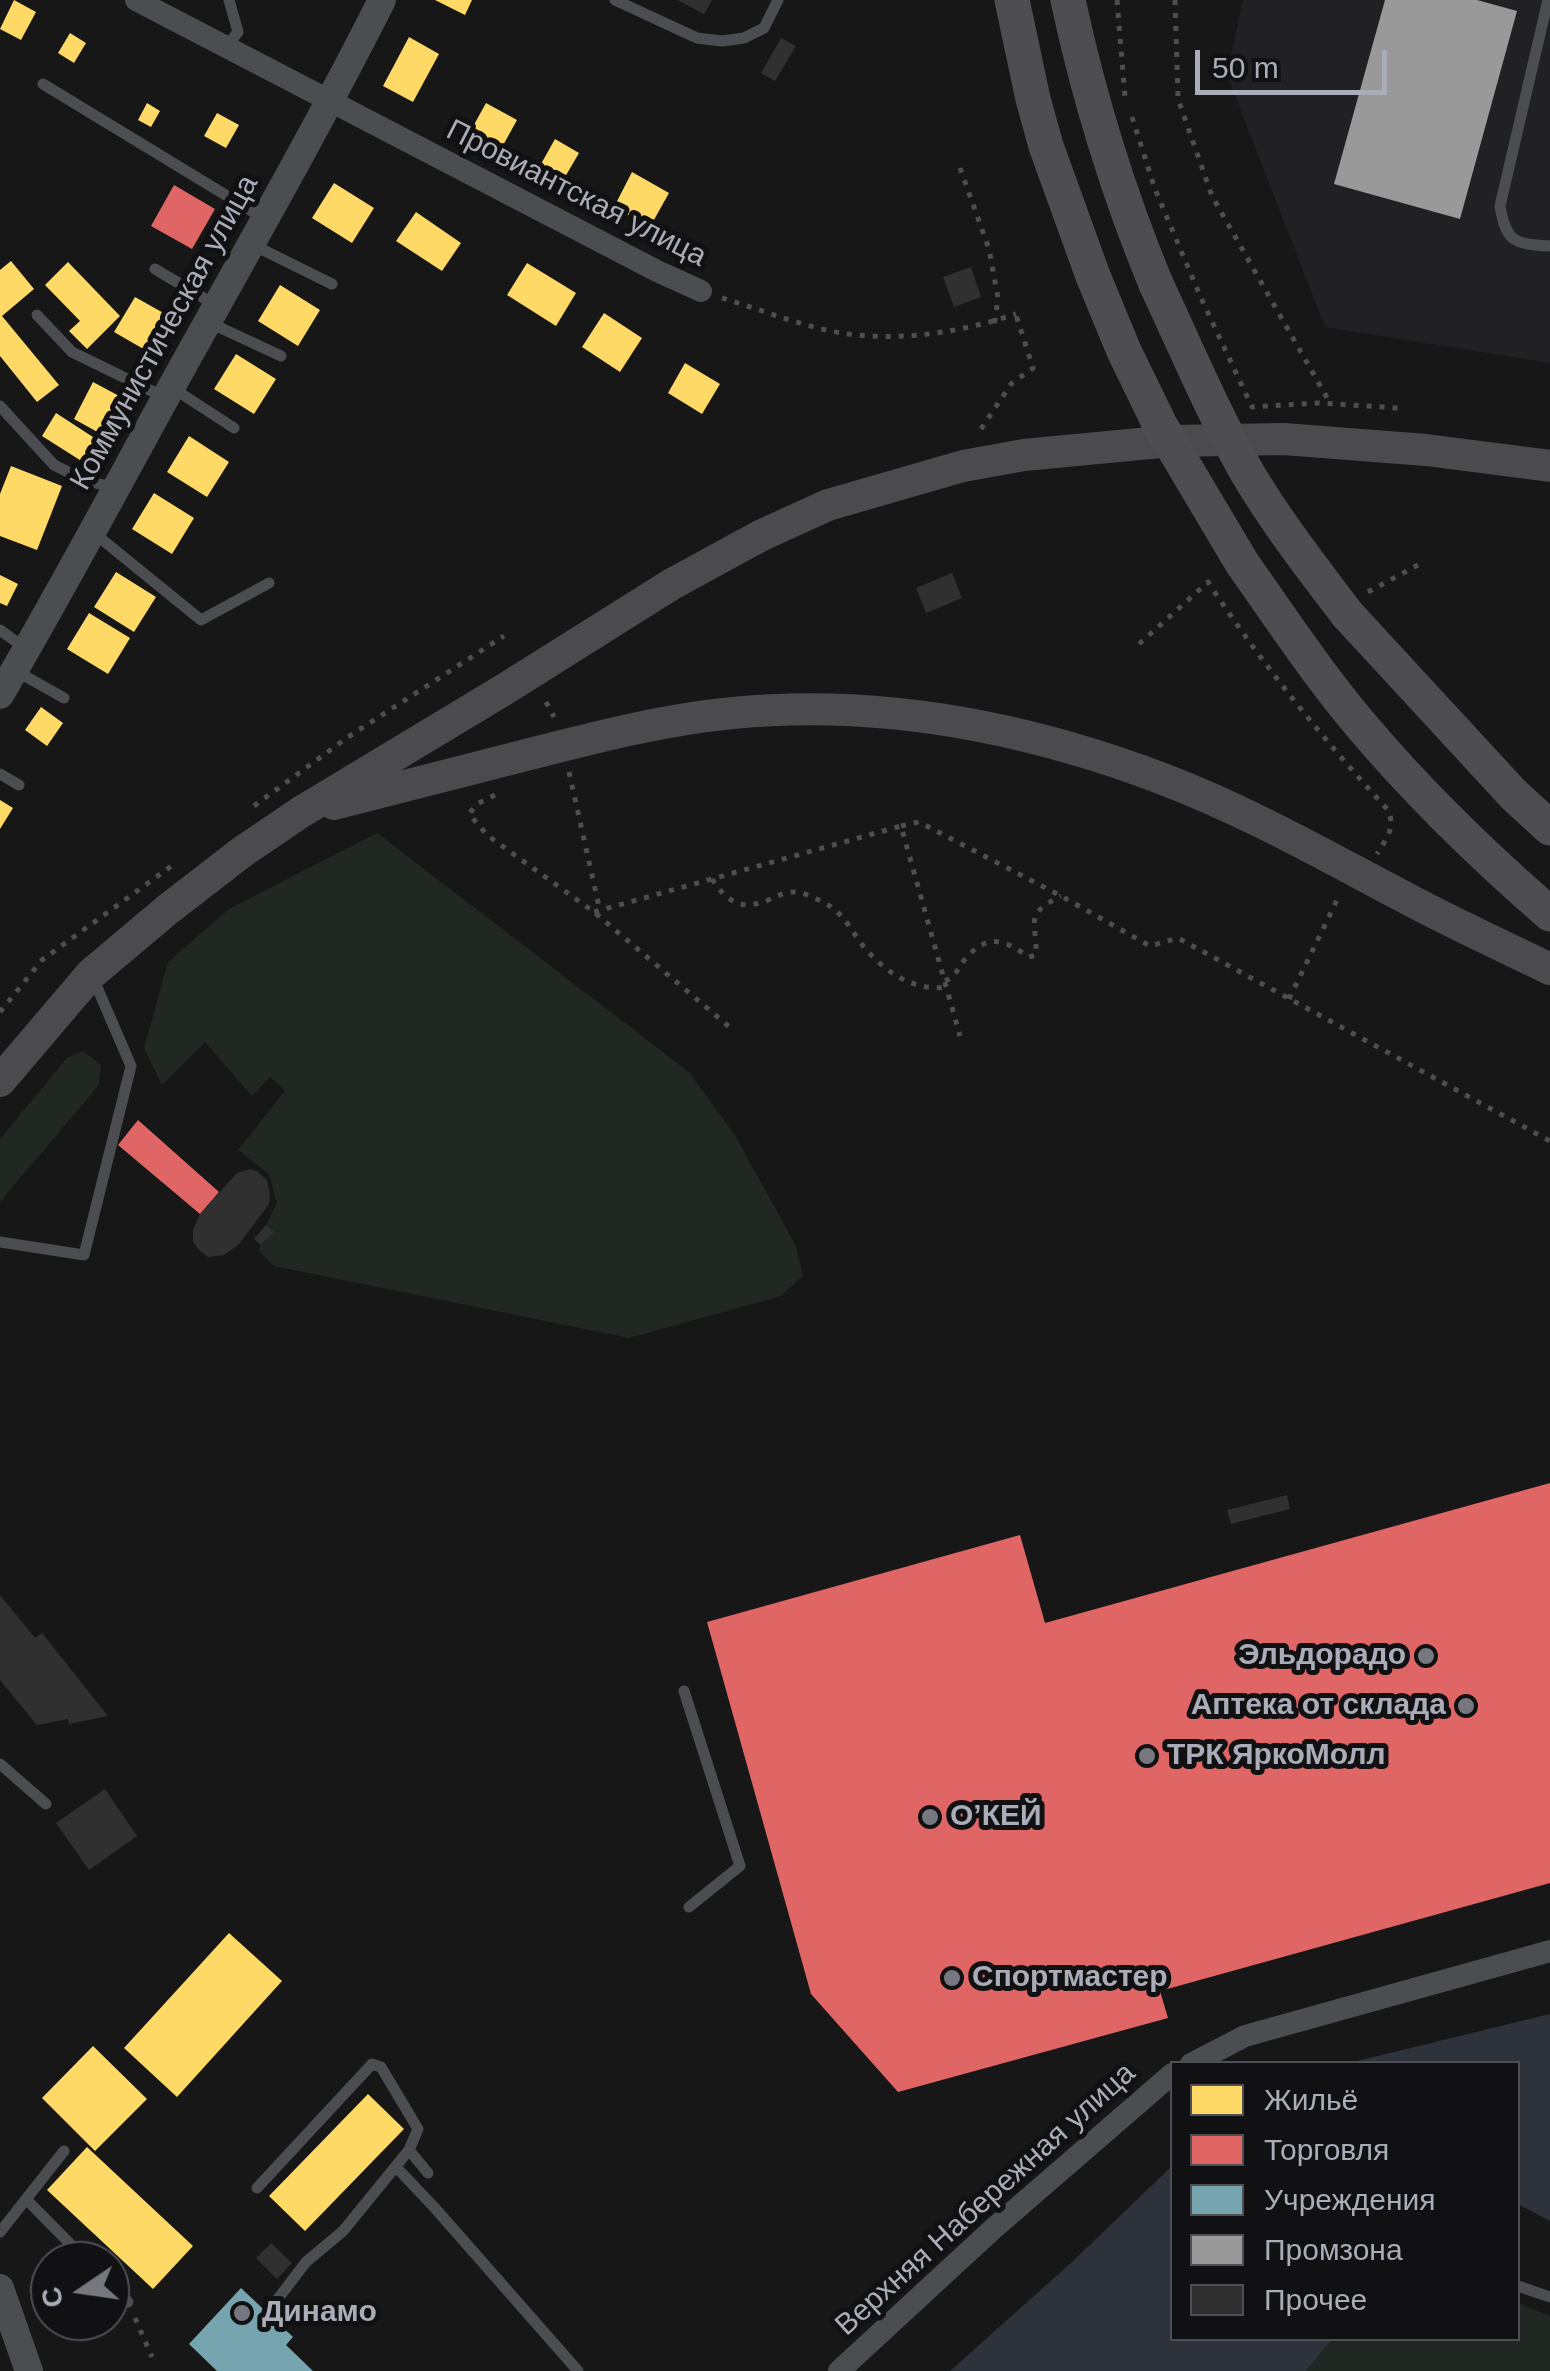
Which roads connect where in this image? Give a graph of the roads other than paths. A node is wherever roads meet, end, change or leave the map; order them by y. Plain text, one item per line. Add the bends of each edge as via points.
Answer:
1 (136, 0) edge
2 (229, 0) edge
3 (382, 0) edge
4 (615, 0) edge
5 (778, 0) edge
6 (1012, 0) edge
7 (1068, 0) edge
8 (1548, 0) edge
9 (226, 48) junction
10 (42, 84) dead end
11 (330, 102) junction
12 (258, 232) junction
13 (1550, 246) edge
14 (155, 268) dead end
15 (332, 284) dead end
16 (701, 291) road end
17 (37, 314) dead end
18 (212, 314) junction
19 (281, 356) dead end
20 (169, 393) junction
21 (0, 406) edge
22 (234, 428) dead end
23 (1550, 466) edge
24 (117, 489) junction
25 (92, 532) junction
26 (270, 584) dead end
27 (0, 630) edge
28 (20, 660) junction
29 (0, 696) edge
30 (64, 698) dead end
31 (0, 774) edge
32 (19, 785) dead end
33 (301, 812) junction
34 (1550, 828) edge
35 (1550, 914) edge
36 (1550, 969) edge
37 (91, 974) junction
38 (0, 1081) edge
39 (0, 1242) edge
40 (684, 1691) dead end
41 (0, 1764) edge
42 (46, 1804) dead end
43 (689, 1907) dead end
44 (1550, 1950) edge
45 (1197, 2061) edge
46 (1170, 2076) edge
47 (409, 2150) junction
48 (64, 2151) dead end
49 (396, 2167) junction
50 (428, 2174) dead end
51 (257, 2188) dead end
52 (26, 2199) junction
53 (0, 2232) edge
54 (67, 2241) edge
55 (1520, 2287) edge
56 (0, 2288) edge
57 (1550, 2298) edge
58 (277, 2300) dead end
59 (29, 2371) edge
60 (578, 2371) edge
61 (839, 2371) edge

1 - 9 street, Провиантская улица
2 - 9 lane via 238,32
3 - 11 street, Коммунистическая улица
4 - 5 lane via 697,38 722,41 764,28
6 - 35 main road, bridge via 1046,146 1093,276 1160,425 1242,563 1359,722 1422,794
7 - 34 main road, bridge via 1111,166 1156,284 1249,474 1296,547 1358,603 1514,796
8 - 13 lane via 1500,206 1504,229 1521,244
9 - 11 street, Провиантская улица
10 - 12 lane
11 - 12 street, Коммунистическая улица
11 - 16 street, Провиантская улица
12 - 15 lane
12 - 18 street, Коммунистическая улица
14 - 18 lane
17 - 20 lane via 72,352
18 - 19 lane
18 - 20 street, Коммунистическая улица
20 - 22 lane
20 - 24 street, Коммунистическая улица
21 - 24 lane via 54,465
23 - 33 main road via 1284,440 1171,441 1024,455 914,479 828,505 747,543
24 - 25 street, Коммунистическая улица
25 - 26 lane via 202,620
25 - 28 street, Коммунистическая улица
27 - 28 lane
28 - 29 street, Коммунистическая улица
28 - 30 lane
31 - 32 lane
33 - 36 main road via 679,720 810,710 946,719 1014,732 1163,779
33 - 37 main road
37 - 38 main road
37 - 39 lane via 131,1066 84,1255
40 - 43 lane via 740,1866
41 - 42 lane
44 - 45 street via 1245,2036
46 - 61 street, Верхняя Набережная улица
47 - 49 lane
47 - 50 lane
47 - 51 lane via 418,2129 381,2067 372,2064
48 - 52 lane
49 - 58 lane
49 - 60 lane
52 - 53 lane
52 - 54 lane
55 - 57 lane
56 - 59 street

